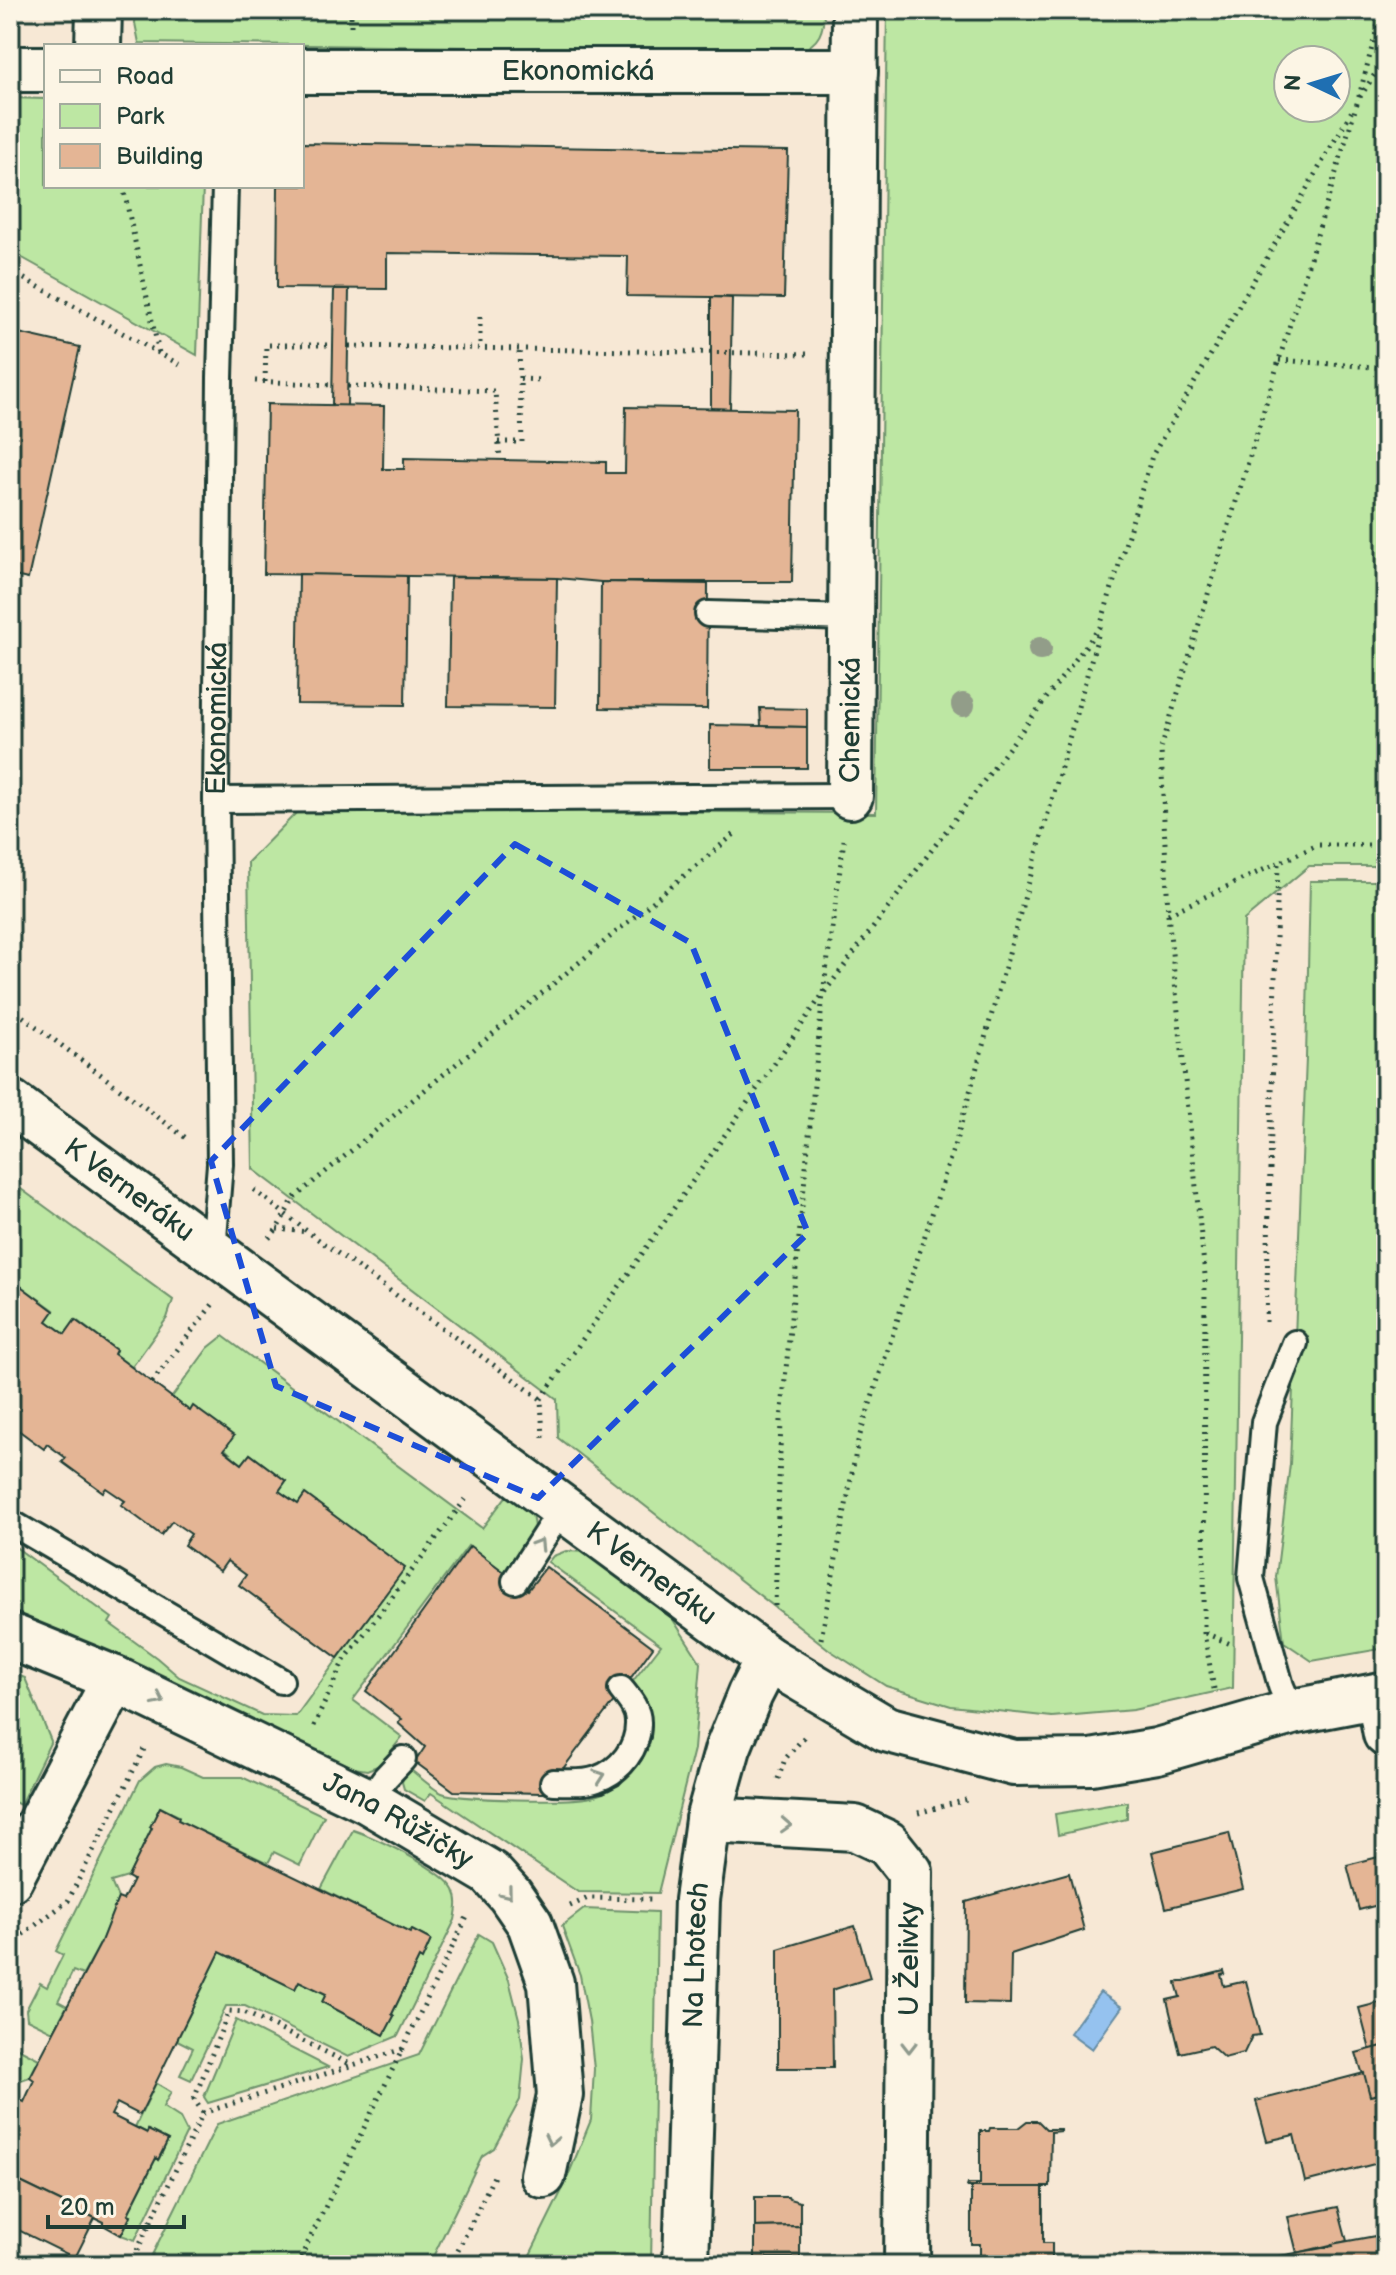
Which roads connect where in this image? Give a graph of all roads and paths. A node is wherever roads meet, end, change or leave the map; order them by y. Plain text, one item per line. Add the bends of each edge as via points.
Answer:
1 (99, 10) edge
2 (855, 10) edge
3 (1382, 10) edge
4 (98, 44) edge
5 (1386, 57) edge
6 (10, 69) edge
7 (44, 69) edge
8 (304, 71) edge
9 (855, 71) junction
10 (1358, 100) junction
11 (123, 188) edge
12 (225, 188) edge
13 (10, 271) edge
14 (480, 317) dead end
15 (333, 345) dead end
16 (349, 346) dead end
17 (480, 347) junction
18 (519, 348) junction
19 (160, 354) junction
20 (853, 355) junction
21 (1279, 360) junction
22 (1386, 368) edge
23 (220, 378) junction
24 (520, 379) junction
25 (544, 380) dead end
26 (265, 382) junction
27 (332, 385) dead end
28 (348, 386) dead end
29 (498, 442) junction
30 (500, 460) dead end
31 (708, 614) dead end
32 (851, 618) junction
33 (1100, 627) junction
34 (781, 796) junction
35 (850, 796) junction
36 (216, 800) junction
37 (1386, 845) edge
38 (1278, 863) junction
39 (1168, 914) junction
40 (823, 994) junction
41 (10, 1007) edge
42 (10, 1102) edge
43 (220, 1164) junction
44 (284, 1214) junction
45 (308, 1232) junction
46 (213, 1250) junction
47 (209, 1309) dead end
48 (1266, 1327) dead end
49 (1295, 1343) dead end
50 (152, 1382) dead end
51 (541, 1399) junction
52 (529, 1458) junction
53 (563, 1507) junction
54 (10, 1522) edge
55 (515, 1581) dead end
56 (10, 1636) edge
57 (821, 1639) dead end
58 (768, 1659) junction
59 (115, 1679) junction
60 (281, 1681) dead end
61 (621, 1689) dead end
62 (1216, 1701) dead end
63 (1384, 1708) edge
64 (1292, 1712) junction
65 (145, 1747) dead end
66 (403, 1759) dead end
67 (1014, 1763) junction
68 (296, 1767) junction
69 (553, 1782) dead end
70 (368, 1801) junction
71 (708, 1820) junction
72 (855, 1828) junction
73 (10, 1879) edge
74 (668, 1899) dead end
75 (583, 1900) dead end
76 (469, 1911) dead end
77 (10, 1944) edge
78 (403, 2049) junction
79 (353, 2065) junction
80 (203, 2113) junction
81 (543, 2175) dead end
82 (130, 2265) edge
83 (297, 2265) edge
84 (686, 2265) edge
85 (907, 2265) edge

1 - 4 street
2 - 9 street, Chemická
3 - 10 path
5 - 10 path
6 - 7 street
8 - 9 street, Ekonomická
9 - 20 street, Chemická
10 - 21 path
10 - 33 path via 1152,456
11 - 19 path
12 - 23 lane, Ekonomická
13 - 19 path
14 - 17 path
15 - 26 path via 266,345
16 - 17 path
17 - 18 path
18 - 20 path
18 - 24 path
19 - 23 path via 202,377
20 - 32 street, Chemická
21 - 22 path
21 - 39 path via 1161,749
23 - 26 path
23 - 36 lane, Ekonomická
24 - 25 path
24 - 29 path via 522,442
26 - 27 path
28 - 29 path via 495,391
29 - 30 path
31 - 32 lane
32 - 35 street, Chemická
33 - 40 path
33 - 57 path via 959,1131 858,1441
34 - 35 lane, Chemická
34 - 36 lane, Chemická
34 - 44 path via 294,1198
35 - 40 path
36 - 43 lane, Ekonomická
37 - 38 path via 1318,845
38 - 39 path
38 - 48 path
39 - 62 path via 1205,1275 1204,1633
40 - 51 path
40 - 58 path via 781,1420
41 - 43 path
42 - 46 street, K Verneráku
43 - 44 path
43 - 46 lane, Ekonomická
44 - 45 path
44 - 45 path via 277,1229
45 - 51 path
46 - 52 street, K Verneráku
47 - 50 path
49 - 64 lane via 1264,1422 1251,1578
51 - 52 path
52 - 53 street, K Verneráku
52 - 68 path via 492,1498 467,1495 343,1662
55 -> 53 lane
53 - 58 street, K Verneráku
54 - 60 lane
56 - 59 street, Jana Růžičky
58 - 67 street, K Verneráku via 886,1729
58 - 71 street, Na Lhotech via 728,1748
59 -> 68 street, Jana Růžičky
59 - 73 street
69 -> 61 lane via 594,1780 617,1770 634,1746 638,1722
63 - 64 street, K Verneráku
64 - 67 street, K Verneráku via 1157,1751 1091,1762
65 - 77 path via 68,1901
66 - 70 lane
67 - 72 path via 967,1801
68 - 70 street, Jana Růžičky
70 -> 81 street, Jana Růžičky via 490,1873 530,1924 551,1983 560,2095
71 -> 72 street, U Želivky
71 - 84 street, Na Lhotech via 697,1900
72 -> 85 street, U Želivky via 887,1843 910,1872
74 - 75 path
76 - 78 path
78 - 79 path
78 - 83 path
79 - 80 path
79 - 80 path via 244,2012 229,2011 194,2099
80 - 82 path

